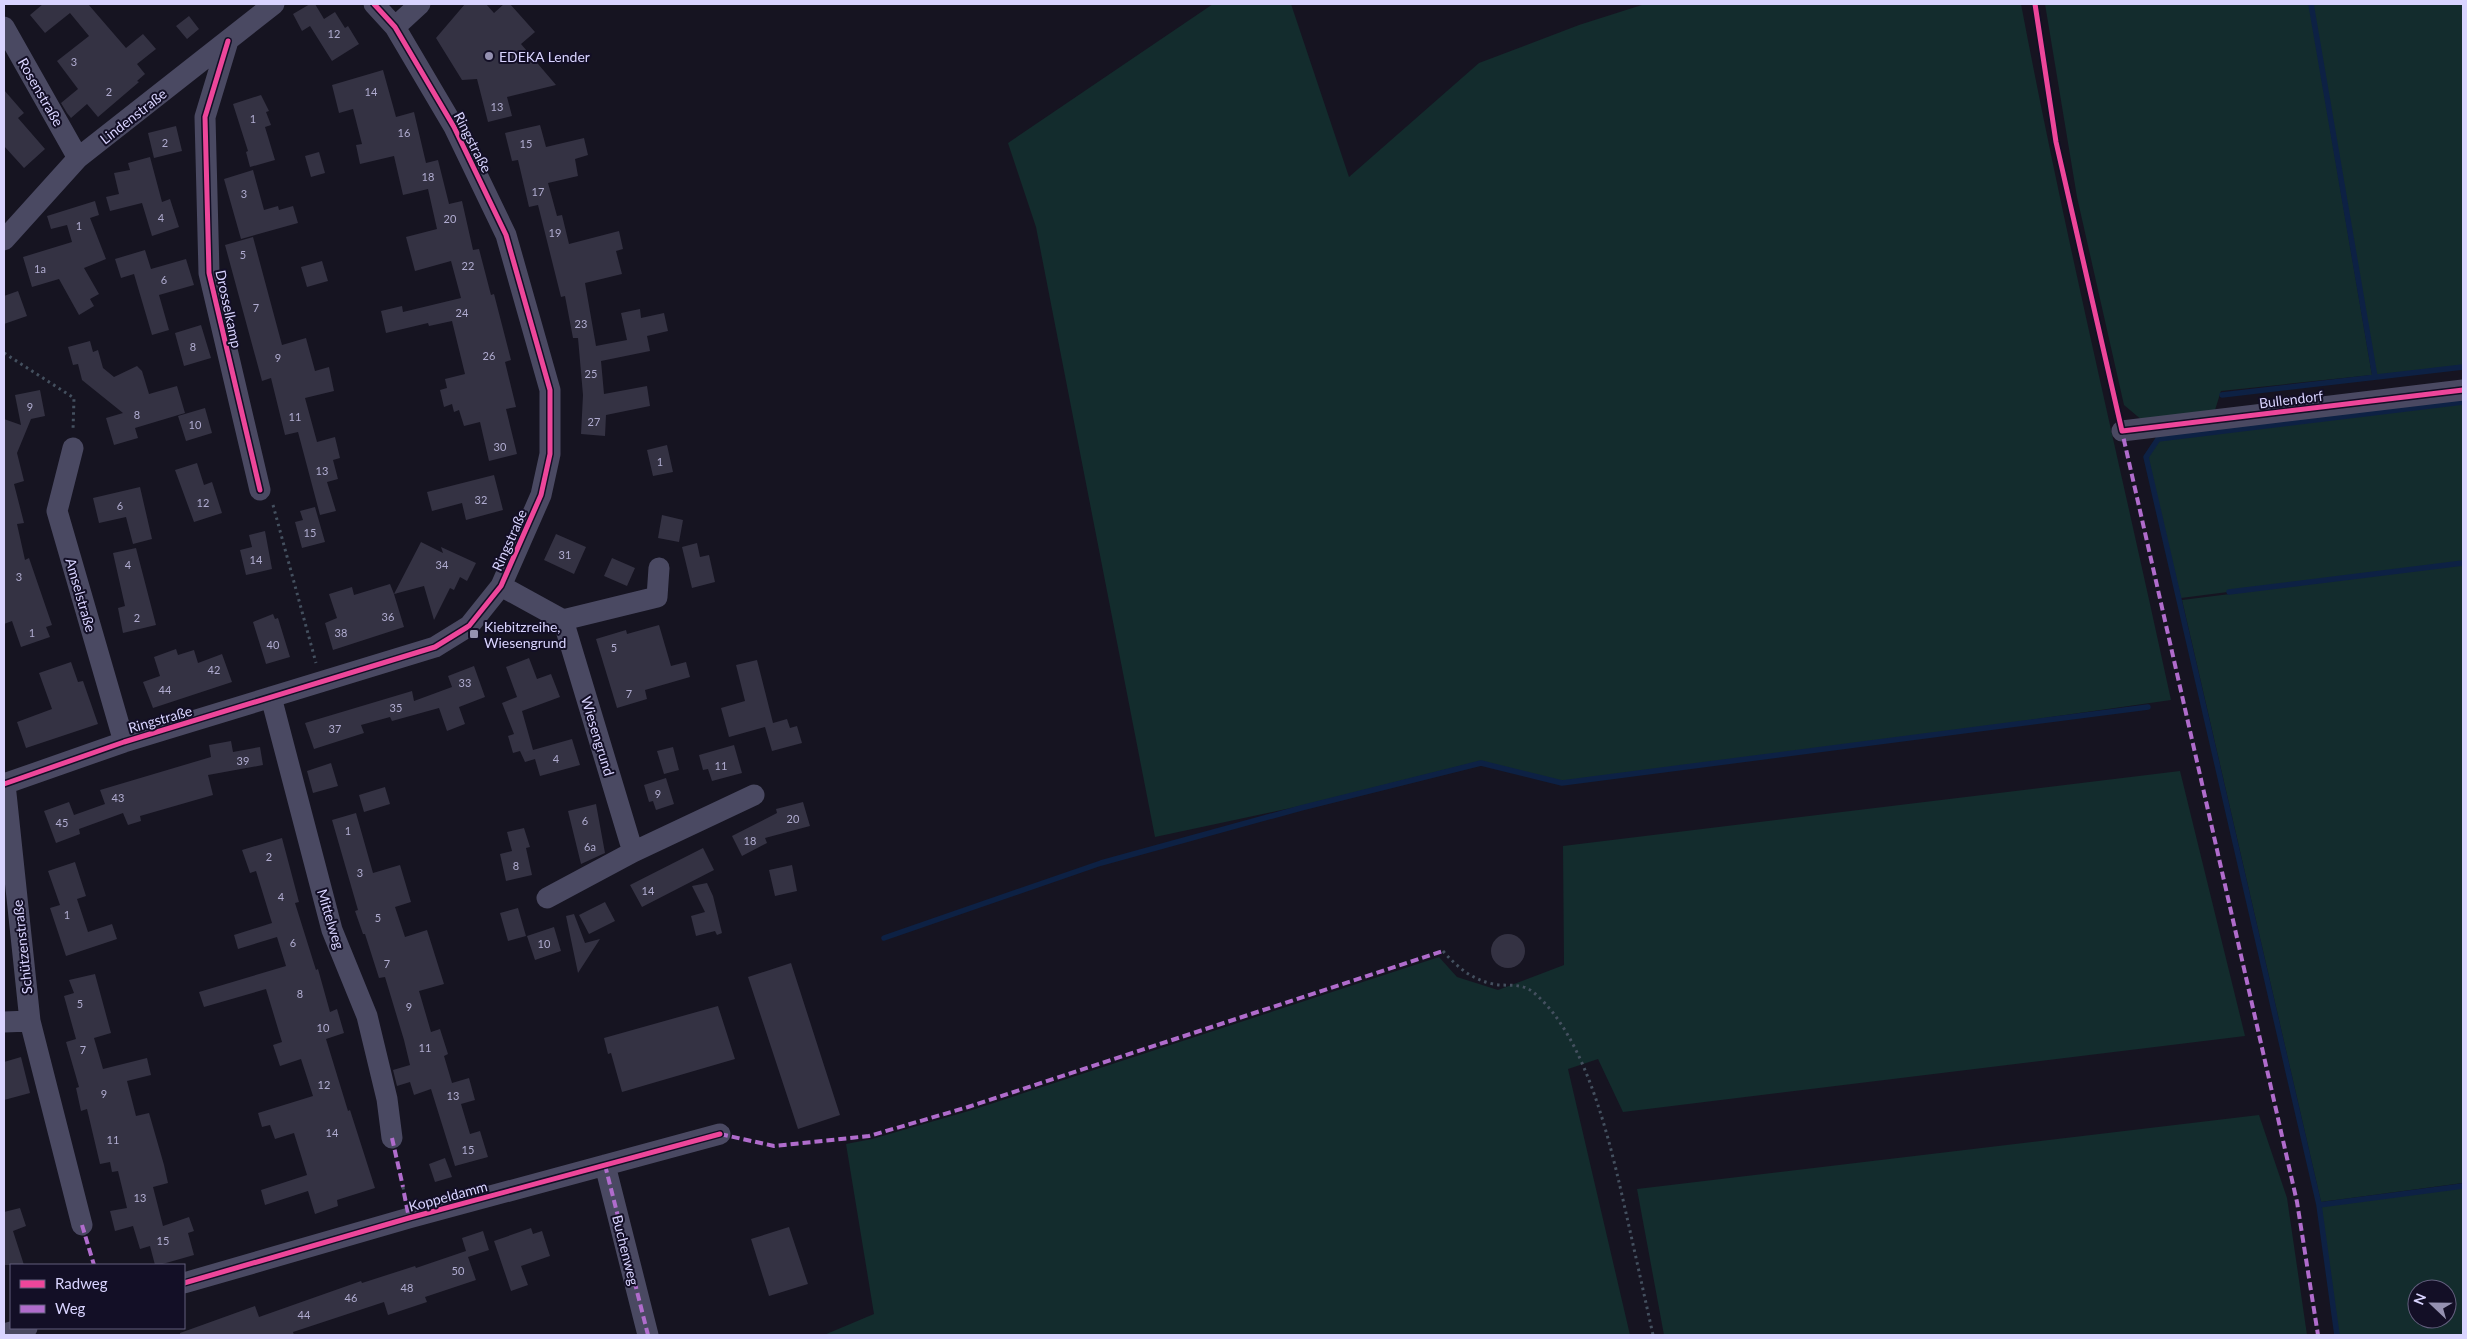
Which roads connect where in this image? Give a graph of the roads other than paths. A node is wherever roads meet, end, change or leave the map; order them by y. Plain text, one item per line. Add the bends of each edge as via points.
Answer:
1 (274, 4) edge
2 (374, 4) edge
3 (420, 4) edge
4 (4, 27) edge
5 (395, 27) junction
6 (228, 41) junction
7 (78, 158) junction
8 (4, 240) edge
9 (2463, 390) edge
10 (2122, 431) dead end
11 (73, 448) road end
12 (260, 490) road end
13 (659, 568) dead end
14 (501, 586) junction
15 (563, 620) junction
16 (271, 698) junction
17 (124, 742) junction
18 (4, 784) edge
19 (754, 796) dead end
20 (633, 852) junction
21 (547, 898) dead end
22 (30, 1021) junction
23 (4, 1022) edge
24 (720, 1134) dead end
25 (392, 1138) dead end
26 (605, 1165) junction
27 (82, 1225) dead end
28 (185, 1284) edge
29 (23, 1329) edge
30 (4, 1334) edge
31 (648, 1335) edge

1 - 6 street, Lindenstraße
2 - 5 street, Ringstraße
3 - 5 street
4 - 7 street, Rosenstraße
5 - 14 street, Ringstraße via 454,127 506,235 550,390 550,454 541,496
6 - 7 street, Lindenstraße
6 - 12 street, Drosselkamp via 204,117 208,273
7 - 8 street, Lindenstraße
9 - 10 street, Bullendorf
11 - 17 street, Amselstraße via 57,511
13 - 15 street via 657,597
14 - 15 street
14 - 16 street, Ringstraße via 469,626 435,647
15 - 20 street, Wiesengrund
16 - 17 street, Ringstraße
16 - 25 street, Mittelweg via 332,930 367,1016 387,1099
17 - 18 street, Ringstraße
18 - 22 street, Schützenstraße
19 - 20 street
20 - 21 street
22 - 23 street
22 - 27 street, Schützenstraße
24 - 26 street, Koppeldamm
26 - 28 street, Koppeldamm
26 - 31 street, Buchenweg
29 - 30 street

